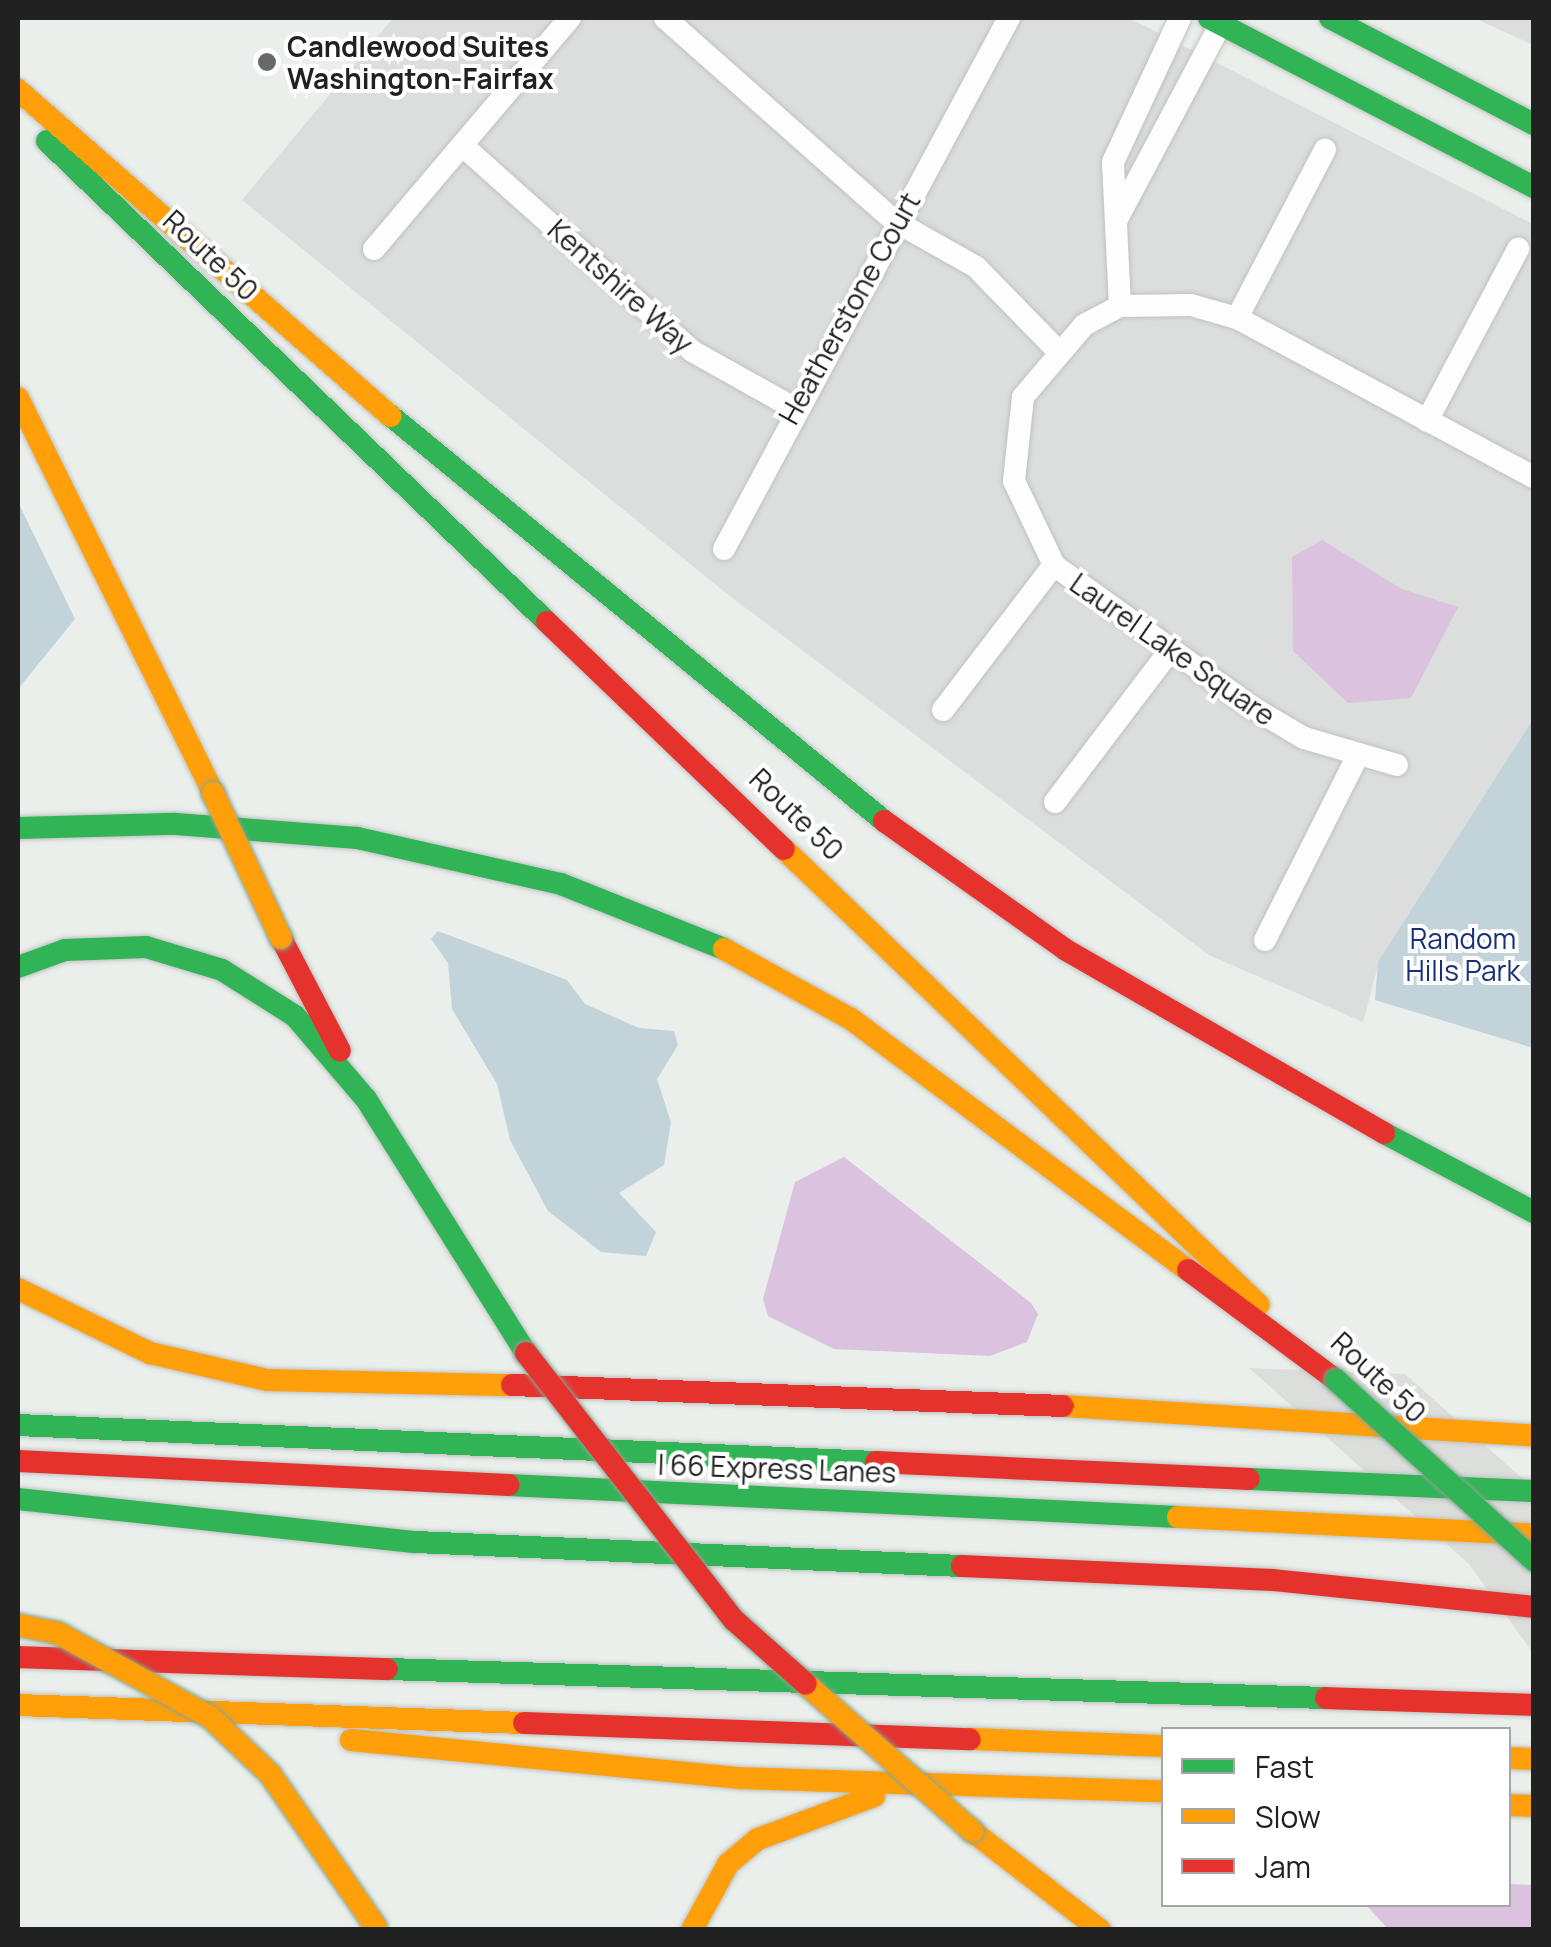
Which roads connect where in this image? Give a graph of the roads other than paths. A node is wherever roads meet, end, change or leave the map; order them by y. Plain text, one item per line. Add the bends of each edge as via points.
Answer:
1 (570, 18) edge
2 (665, 18) edge
3 (1009, 18) edge
4 (1180, 18) edge
5 (1330, 18) edge
6 (1218, 20) edge
7 (18, 90) edge
8 (18, 113) edge
9 (1534, 124) edge
10 (463, 146) junction
11 (1325, 150) dead end
12 (1534, 187) edge
13 (1117, 219) junction
14 (892, 220) junction
15 (374, 249) dead end
16 (1518, 249) dead end
17 (1120, 306) junction
18 (1237, 318) junction
19 (1056, 349) junction
20 (18, 398) edge
21 (792, 407) junction
22 (1427, 422) junction
23 (1534, 477) edge
24 (724, 549) dead end
25 (1054, 565) junction
26 (1169, 652) junction
27 (943, 710) dead end
28 (1357, 757) junction
29 (1397, 765) dead end
30 (1055, 802) dead end
31 (18, 828) edge
32 (1265, 940) dead end
33 (18, 967) edge
34 (366, 1099) junction
35 (1534, 1212) edge
36 (18, 1289) edge
37 (1336, 1380) junction
38 (18, 1424) edge
39 (1534, 1436) edge
40 (18, 1461) edge
41 (1534, 1491) edge
42 (18, 1499) edge
43 (1534, 1534) edge
44 (1534, 1560) edge
45 (1534, 1606) edge
46 (18, 1625) edge
47 (18, 1657) edge
48 (18, 1705) edge
49 (1534, 1706) edge
50 (222, 1713) junction
51 (1161, 1746) edge
52 (956, 1782) junction
53 (1161, 1791) edge
54 (962, 1834) junction
55 (376, 1928) edge
56 (692, 1930) edge
57 (1072, 1930) edge
58 (1100, 1930) edge

1 - 10 street
2 - 14 street
3 - 14 street, Heatherstone Court
4 - 13 street via 1113,162
5 - 9 main road
6 - 12 main road
6 - 13 street
7 - 35 main road via 581,581 893,827 1236,1055
8 - 37 main road, Route 50
10 - 15 street
10 - 21 street, Kentshire Way via 692,351
11 - 18 street
13 - 17 street
14 - 19 street via 976,267
14 - 21 street, Heatherstone Court
16 - 22 street
17 - 18 street via 1191,304
17 - 19 street, Laurel Lake Square
18 - 22 street
19 - 25 street, Laurel Lake Square via 1023,397 1014,434 1014,481
20 - 34 main road, bridge
21 - 24 street, Heatherstone Court
22 - 23 street
25 - 26 street, Laurel Lake Square
25 - 27 street
26 - 28 street, Laurel Lake Square via 1304,738
26 - 30 street
28 - 29 street, Laurel Lake Square
28 - 32 street
31 - 37 main road via 176,824 357,838 561,884 684,927 851,1018
33 - 34 main road via 106,946 146,947 222,970 295,1016
34 - 54 main road, bridge via 526,1353 734,1620
36 - 39 main road via 150,1353 267,1380 845,1392
37 - 44 main road, Route 50, bridge
38 - 41 main road
40 - 43 main road, I 66 Express Lanes
42 - 45 main road via 416,1542 1492,1598
46 - 55 main road, bridge via 58,1633 210,1717 270,1774
47 - 49 main road
48 - 50 main road
50 - 51 main road
50 - 52 main road via 382,1747 560,1764
52 - 53 main road
52 - 56 main road via 820,1808 758,1839 728,1864
54 - 57 main road
54 - 58 main road

